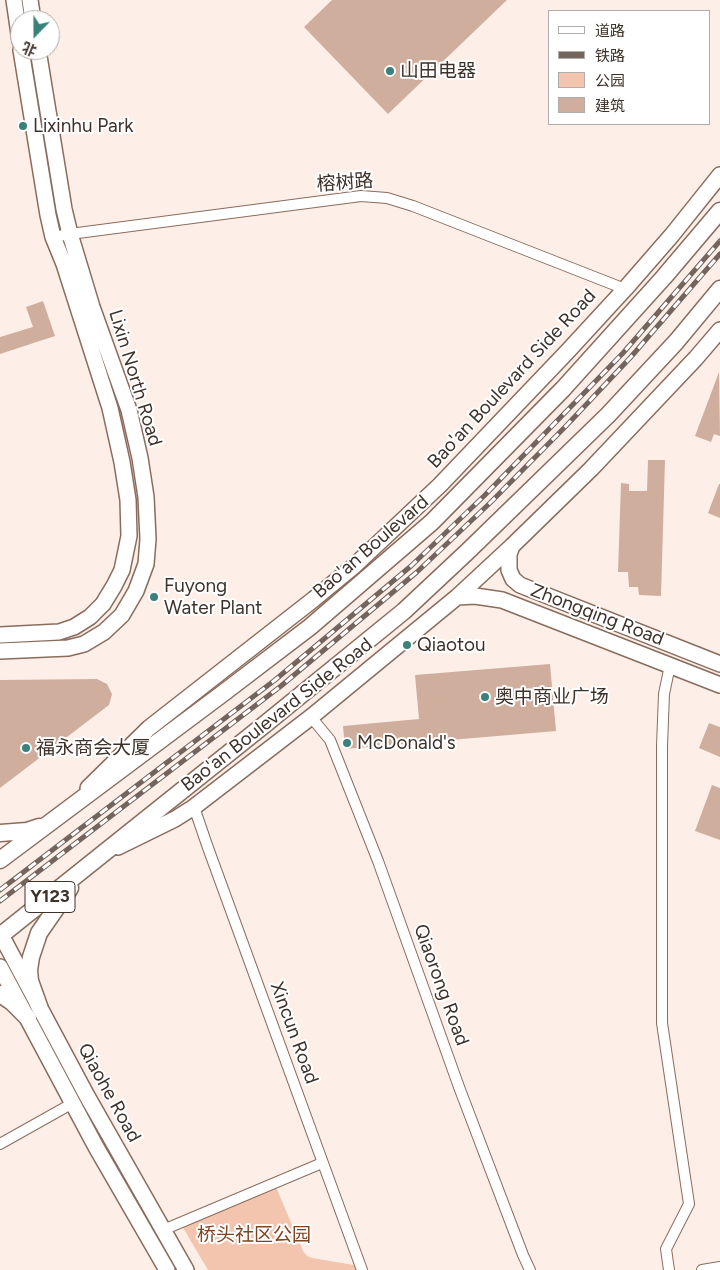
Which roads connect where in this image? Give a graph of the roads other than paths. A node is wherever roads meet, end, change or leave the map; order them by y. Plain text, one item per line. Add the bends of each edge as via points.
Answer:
1 (23, 60) edge
2 (40, 60) edge
3 (720, 175) edge
4 (720, 211) edge
5 (70, 234) junction
6 (53, 238) junction
7 (625, 289) junction
8 (720, 289) edge
9 (720, 330) edge
10 (512, 546) junction
11 (457, 597) junction
12 (599, 617) junction
13 (0, 635) edge
14 (592, 635) junction
15 (0, 651) edge
16 (720, 664) edge
17 (670, 665) junction
18 (720, 685) edge
19 (311, 717) junction
20 (194, 807) junction
21 (67, 810) junction
22 (46, 825) junction
23 (0, 833) edge
24 (99, 858) junction
25 (0, 860) edge
26 (81, 872) junction
27 (0, 935) edge
28 (0, 967) edge
29 (0, 994) edge
30 (39, 1006) junction
31 (28, 1018) junction
32 (72, 1103) junction
33 (0, 1144) edge
34 (322, 1163) junction
35 (163, 1230) junction
36 (720, 1266) edge
37 (167, 1270) edge
38 (186, 1270) edge
39 (362, 1270) edge
40 (530, 1270) edge
41 (669, 1270) edge
42 (702, 1270) edge

1 - 6 main road, Lixin North Road
2 - 5 main road, Lixin North Road
3 - 7 main road, Bao'an Boulevard Side Road
4 - 21 main road, Bao'an Boulevard via 563,389 432,522 310,627
5 - 6 street, 榕树路
5 - 7 street, 榕树路 via 361,196 387,198
5 - 15 main road, Lixin North Road via 128,410 140,458 148,520 146,564 128,607 98,637 60,650
6 - 13 main road, Lixin North Road via 110,408 128,500 129,536 122,570 103,604 90,617 59,632
7 - 21 main road, Bao'an Boulevard Side Road via 440,486 353,567 149,728
8 - 24 main road via 608,415 404,611
9 - 10 main road, Bao'an Boulevard Side Road via 591,469
10 - 11 main road, Bao'an Boulevard Side Road / Y123
10 - 12 main road, Zhongqing Road via 509,570 520,586
11 - 14 main road, Zhongqing Road via 502,600
11 - 19 main road, Bao'an Boulevard Side Road / Y123
12 - 14 main road
12 - 16 main road, Zhongqing Road
14 - 17 main road, Zhongqing Road
17 - 18 main road, Zhongqing Road
17 - 41 street via 664,694 662,746 662,1023 689,1204 666,1249
19 - 20 main road, Bao'an Boulevard Side Road / Y123
19 - 40 street, Qiaorong Road via 330,740 338,759
20 - 24 main road, Bao'an Boulevard Side Road / Y123
20 - 34 street, Xincun Road
21 - 22 main road, Bao'an Boulevard
22 - 23 main road via 27,831
22 - 25 main road, Bao'an Boulevard
24 - 26 main road, Y123
26 - 27 main road, Y123
26 - 30 main road via 46,922 31,956 30,981
27 - 30 main road, Qiaohe Road
28 - 31 main road, Qiaohe Road
29 - 31 main road
30 - 35 main road, Qiaohe Road
31 - 32 main road, Qiaohe Road
32 - 33 street
32 - 37 main road, Qiaohe Road
34 - 35 street
34 - 39 street, Xincun Road
35 - 38 main road, Qiaohe Road
36 - 42 street

